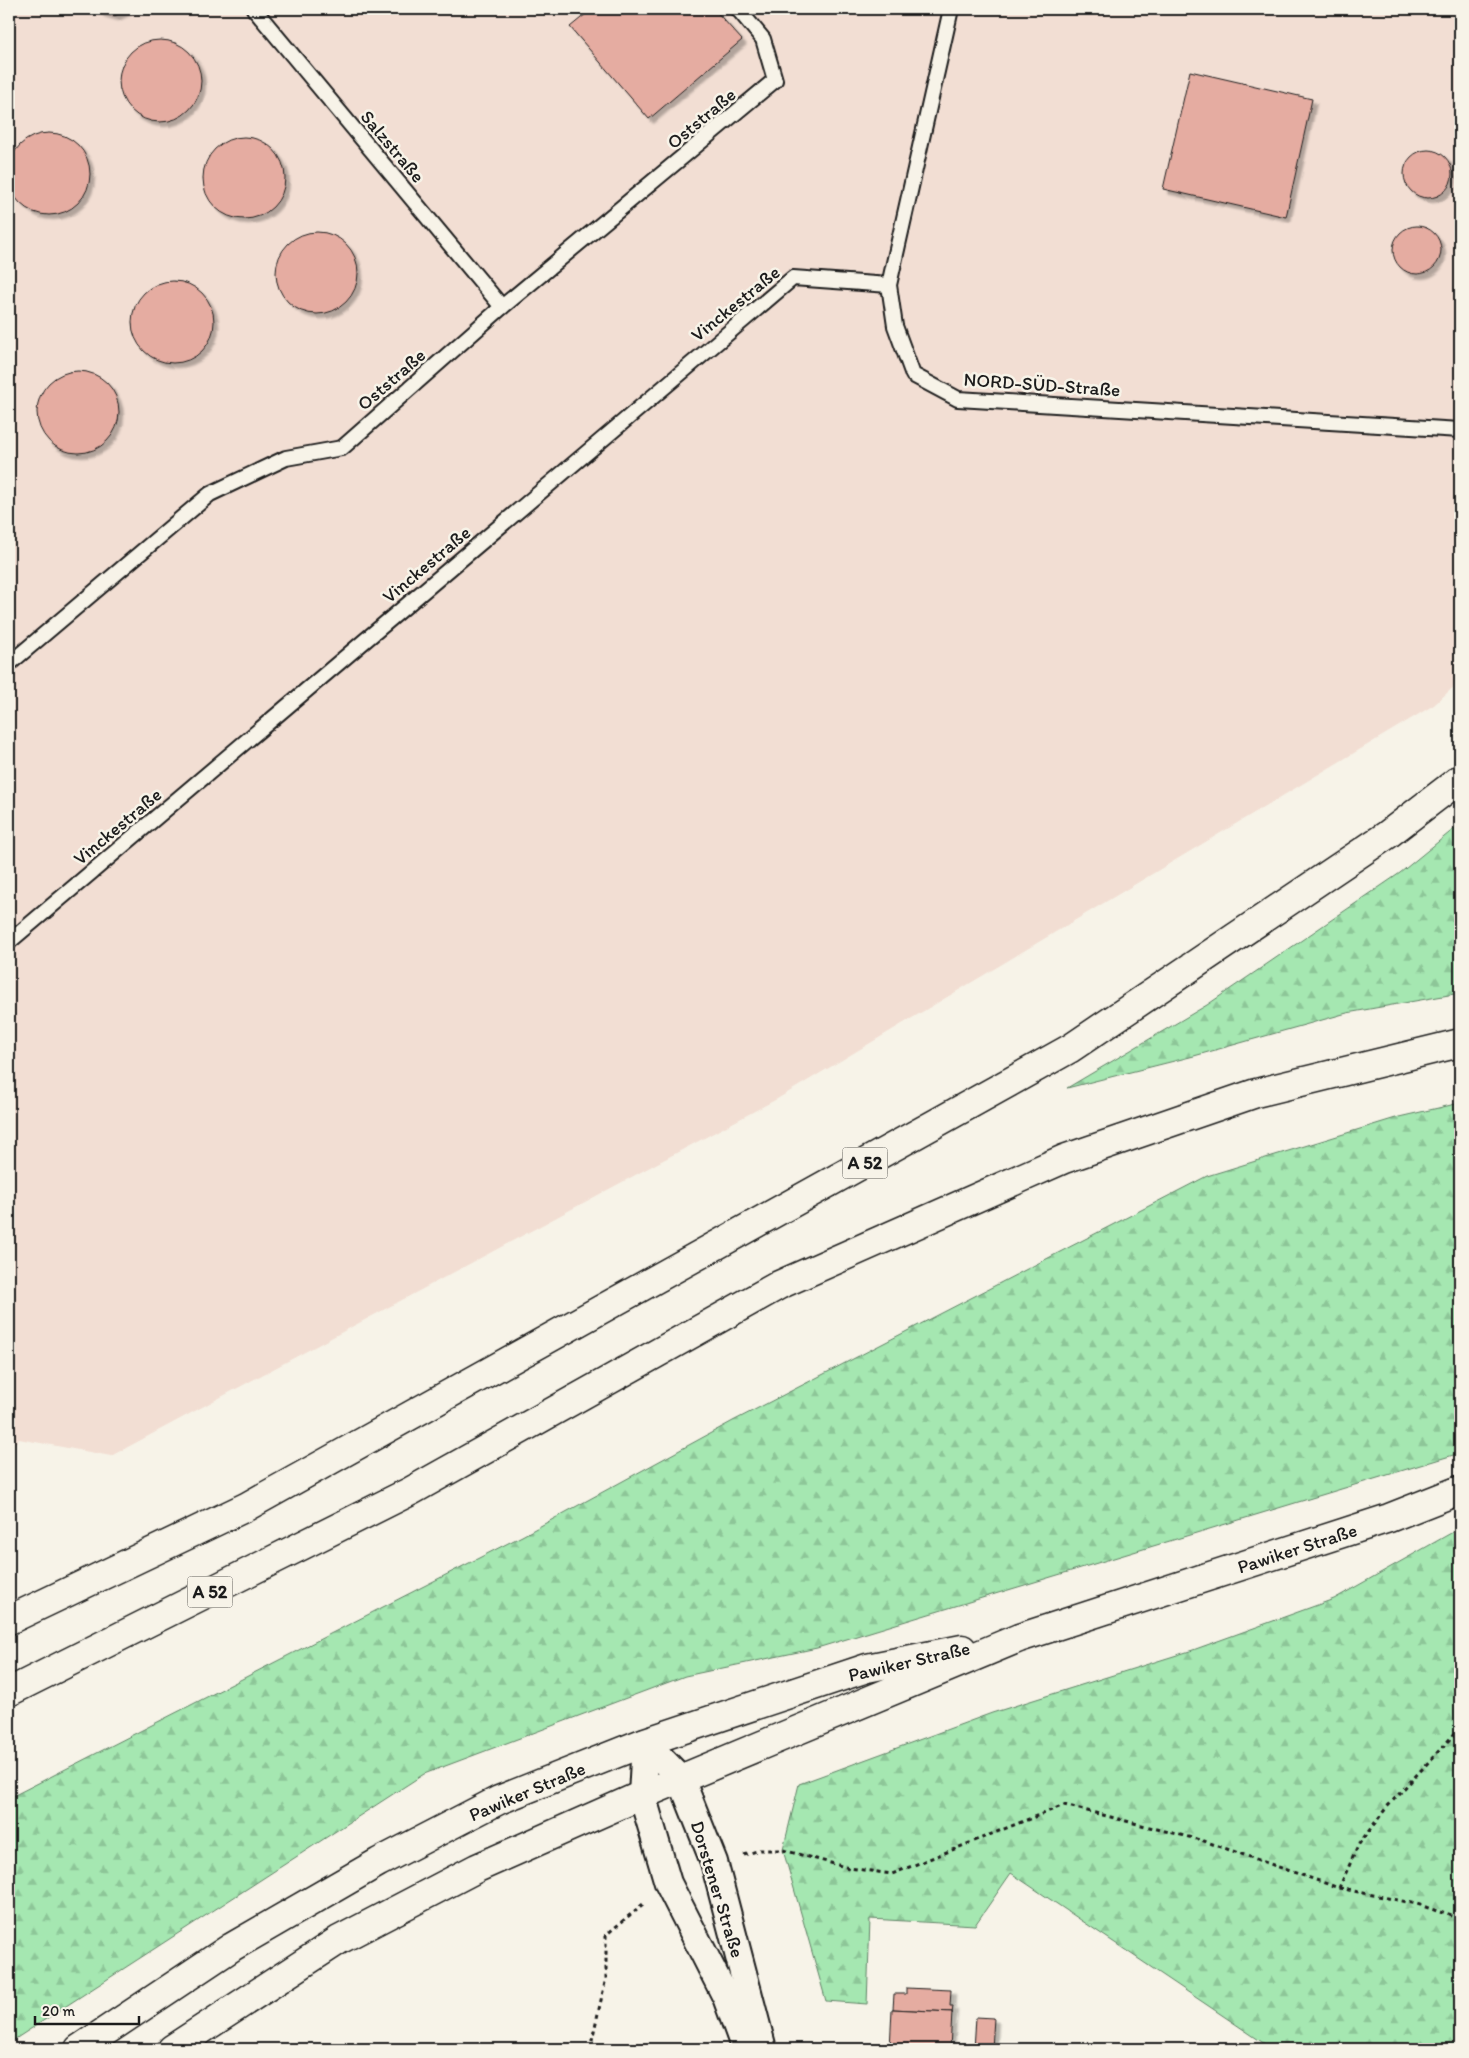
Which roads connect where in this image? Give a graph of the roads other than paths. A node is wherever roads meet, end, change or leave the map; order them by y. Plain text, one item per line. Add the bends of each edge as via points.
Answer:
1 (254, 9) edge
2 (738, 9) edge
3 (951, 9) edge
4 (890, 285) junction
5 (502, 307) junction
6 (1460, 430) edge
7 (9, 664) edge
8 (1460, 779) edge
9 (9, 942) edge
10 (1460, 1043) edge
11 (1460, 1490) edge
12 (9, 1620) edge
13 (1019, 1638) junction
14 (9, 1692) edge
15 (645, 1742) junction
16 (681, 1779) junction
17 (642, 1795) junction
18 (80, 2049) edge
19 (172, 2049) edge
20 (745, 2049) edge
21 (763, 2049) edge

1 - 5 lane, Salzstraße
2 - 5 lane, Oststraße via 763,38 776,80
3 - 4 lane, NORD-SÜD-Straße
4 - 6 lane, NORD-SÜD-Straße via 895,326 913,375 958,399
4 - 9 lane, Vinckestraße via 794,278
5 - 7 lane, Oststraße via 342,448 286,458 210,494
8 - 12 main road, A 52 via 1387,835 1071,1048 246,1507
10 - 14 main road, A 52 via 1256,1093 1064,1159 788,1281 411,1491
11 - 13 main road, Pawiker Straße via 1389,1518
13 - 15 main road, Pawiker Straße via 867,1668
13 - 16 main road, Pawiker Straße
15 - 16 street, Dorstener Straße
15 - 17 street, Dorstener Straße
15 - 18 main road, Pawiker Straße via 499,1800 379,1862 232,1947
16 - 17 main road, Pawiker Straße
16 - 21 street, Dorstener Straße via 714,1862
17 - 19 main road, Pawiker Straße via 476,1868 339,1940
17 - 20 street, Dorstener Straße via 668,1883 726,1997

